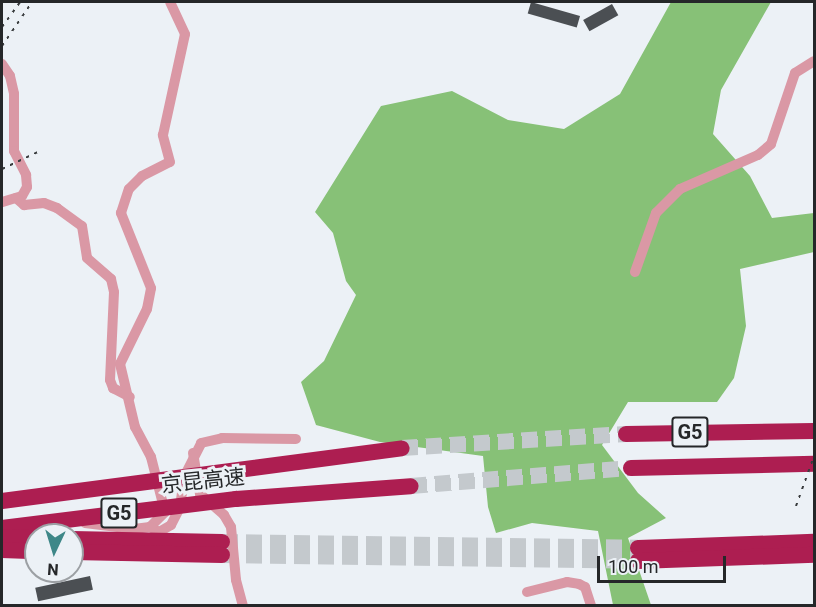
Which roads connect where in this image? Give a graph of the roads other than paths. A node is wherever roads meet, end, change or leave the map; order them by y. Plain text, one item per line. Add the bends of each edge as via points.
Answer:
1 (170, 2) edge
2 (814, 61) edge
3 (2, 64) edge
4 (16, 198) junction
5 (2, 202) edge
6 (635, 272) dead end
7 (130, 397) junction
8 (814, 430) edge
9 (626, 434) tunnel mouth
10 (296, 439) dead end
11 (402, 448) tunnel mouth
12 (193, 453) junction
13 (814, 464) edge
14 (631, 468) tunnel mouth
15 (411, 486) tunnel mouth
16 (2, 501) edge
17 (150, 526) junction
18 (2, 529) edge
19 (2, 537) edge
20 (24, 538) edge
21 (84, 540) edge
22 (814, 542) edge
23 (2, 550) edge
24 (24, 551) edge
25 (84, 552) edge
26 (814, 555) edge
27 (527, 592) dead end
28 (243, 606) edge
29 (591, 606) edge

1 - 7 street via 185,34 163,135 170,162 142,176 129,189 121,213 151,288 147,309 120,364
2 - 6 street via 795,73 771,144 758,154 680,189 656,213
3 - 4 street via 10,76 14,151 26,175 27,187
4 - 5 street
4 - 7 street via 24,205 44,203 57,208 82,226 87,258 111,279 114,292 110,380 113,388
7 - 17 street via 135,427 152,458 165,512
8 - 9 highway, G5
10 - 12 street via 222,438 201,443
11 - 16 highway, 京昆高速 / G5
12 - 17 street via 184,477 180,507 171,525 159,532
12 - 28 street via 200,494 224,515 231,527 236,580
13 - 14 highway, G5
15 - 18 highway, 京昆高速 / G5 via 236,500
17 - 18 street via 26,521
19 - 20 highway
21 - 25 highway via 222,548
22 - 26 highway via 638,554
23 - 24 highway
27 - 29 street via 567,582 579,584 585,587

